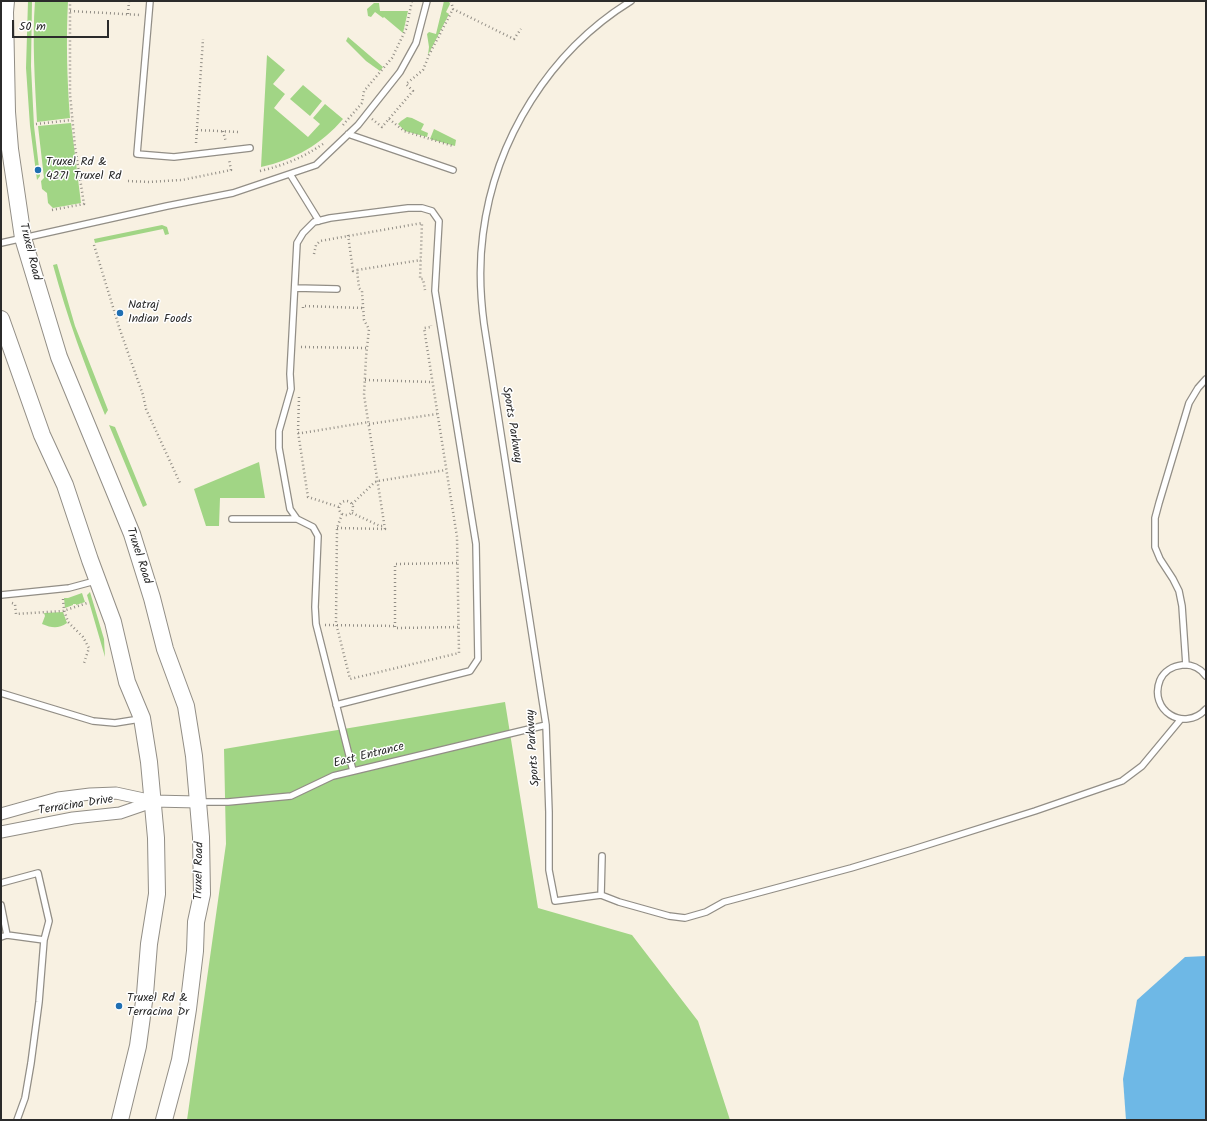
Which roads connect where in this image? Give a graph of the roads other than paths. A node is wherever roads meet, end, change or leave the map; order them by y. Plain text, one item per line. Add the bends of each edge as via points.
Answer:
1 (6, 1) edge
2 (150, 1) edge
3 (427, 1) edge
4 (631, 1) edge
5 (348, 134) junction
6 (250, 148) dead end
7 (453, 170) dead end
8 (290, 174) junction
9 (319, 221) junction
10 (23, 238) junction
11 (1, 243) edge
12 (295, 288) junction
13 (337, 289) dead end
14 (1, 319) edge
15 (1206, 379) edge
16 (297, 518) junction
17 (232, 520) dead end
18 (98, 580) junction
19 (1, 596) edge
20 (1186, 665) junction
21 (1206, 676) edge
22 (1, 693) edge
23 (336, 705) junction
24 (1206, 709) edge
25 (142, 718) junction
26 (1181, 719) junction
27 (546, 725) junction
28 (353, 771) junction
29 (153, 801) junction
30 (198, 802) junction
31 (1, 814) edge
32 (1, 832) edge
33 (602, 856) dead end
34 (1, 883) edge
35 (601, 895) junction
36 (1, 905) edge
37 (7, 935) junction
38 (1, 937) edge
39 (44, 940) junction
40 (17, 1120) edge
41 (120, 1120) edge
42 (164, 1120) edge

1 - 10 main road, Truxel Road via 7,112
2 - 6 lane via 137,154 174,157
3 - 5 lane via 416,43 400,72
4 - 27 lane, Sports Parkway via 607,17 576,44 553,69 521,116 502,157 486,212 483,234 480,268 482,310
5 - 7 lane
5 - 8 lane via 316,165
8 - 9 lane
8 - 10 lane via 233,193
9 - 12 lane via 314,222 297,243
9 - 23 lane via 408,208 422,208 432,212 439,221 435,291 476,544 478,659 470,671
10 - 11 lane
10 - 30 main road, Truxel Road via 59,357 132,534 166,649 186,706
12 - 13 lane
12 - 16 lane via 291,389 279,431 279,448 290,509
14 - 18 main road via 42,435 65,485
15 - 20 lane via 1189,402 1155,518 1155,547 1179,591
16 - 17 lane
16 - 23 lane via 313,527 318,536 316,624
18 - 19 lane via 69,588
18 - 25 main road via 113,622 127,682
20 - 21 lane via 1196,667
20 - 26 lane via 1167,670 1158,686 1157,695 1166,712
22 - 25 lane via 93,721 115,723
23 - 28 lane
24 - 26 lane via 1196,717
25 - 29 main road via 150,762
26 - 35 lane via 1142,766 1122,781 911,850 724,902 706,912 685,918 669,916
27 - 28 lane, East Entrance
27 - 35 lane, Sports Parkway via 549,870 555,902
28 - 30 lane, East Entrance via 333,776 291,796
29 - 30 street, Terracina Drive
29 - 31 street, Terracina Drive via 116,793 90,794 58,798
29 - 32 street, Terracina Drive via 120,813 73,818
29 - 41 main road via 157,894 138,1046
30 - 42 main road, Truxel Road via 202,894 196,922 195,951 180,1060
33 - 35 lane
34 - 39 lane via 38,873 49,921
36 - 37 lane
37 - 38 lane
37 - 39 lane
39 - 40 lane via 31,1063 25,1098

